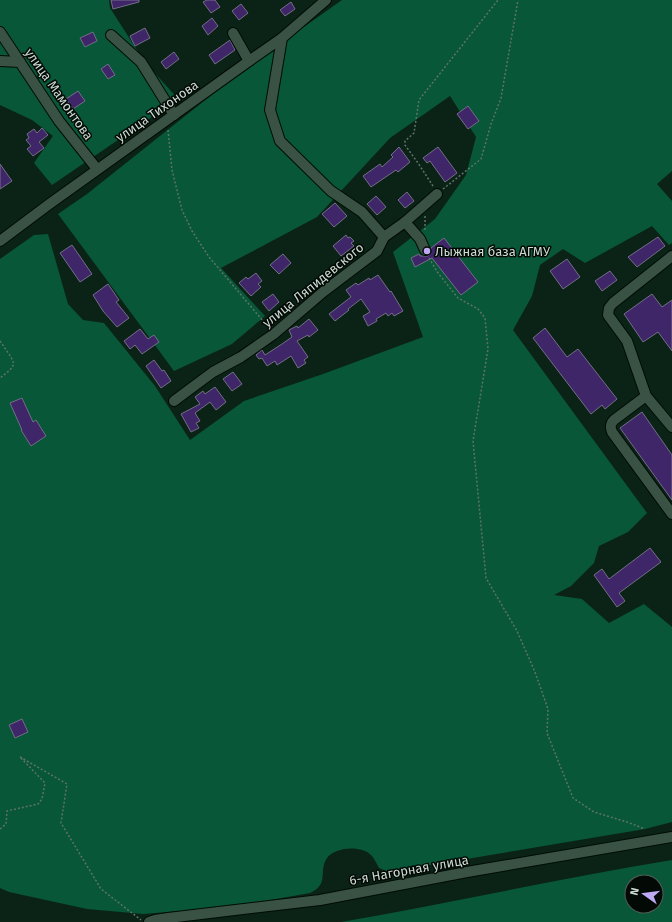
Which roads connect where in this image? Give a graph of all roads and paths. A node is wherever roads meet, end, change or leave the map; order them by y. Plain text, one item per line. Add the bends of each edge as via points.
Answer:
1 (326, 0) edge
2 (498, 0) edge
3 (518, 0) edge
4 (0, 32) edge
5 (232, 33) dead end
6 (111, 35) dead end
7 (282, 38) junction
8 (0, 61) edge
9 (250, 61) junction
10 (20, 62) junction
11 (171, 117) junction
12 (97, 169) junction
13 (438, 194) junction
14 (425, 216) dead end
15 (405, 222) junction
16 (426, 235) dead end
17 (384, 237) junction
18 (0, 241) edge
19 (425, 250) joint
20 (672, 256) edge
21 (274, 334) junction
22 (0, 342) edge
23 (0, 378) edge
24 (646, 396) junction
25 (174, 401) dead end
26 (672, 426) edge
27 (672, 514) edge
28 (0, 829) edge
29 (645, 829) dead end
30 (672, 837) edge
31 (144, 922) edge
32 (149, 922) edge

1 - 7 street, улица Тихонова
2 - 13 path via 419,100 414,133 405,141 405,145
3 - 13 path via 502,98 481,159
4 - 10 street, улица Мамонтова
5 - 9 street
6 - 11 street via 141,62
7 - 9 street, улица Тихонова
7 - 17 street via 270,110 280,141 331,191 362,212
8 - 10 street
9 - 11 street, улица Тихонова
10 - 12 street, улица Мамонтова via 59,121
11 - 12 street, улица Тихонова
11 - 21 path via 169,145 182,210 209,258
12 - 18 street, улица Тихонова
13 - 15 street, улица Ляпидевского
14 - 16 path
15 - 17 street, улица Ляпидевского
15 - 19 street via 420,239
17 - 21 street, улица Ляпидевского via 377,251
19 - 29 path via 438,273 458,298 478,309 485,318 488,349 473,441 486,578 516,631 535,672 548,710 547,733 574,798 594,812
20 - 24 street via 613,304 608,312 627,341
21 - 25 street, улица Ляпидевского via 241,357 213,372
22 - 23 path via 14,364
24 - 26 street
24 - 27 street via 614,420 610,428
28 - 31 path via 6,824 7,811 38,804 42,799 45,783 20,757 67,784 61,823 101,889
30 - 32 street, 6-я Нагорная улица via 320,900

